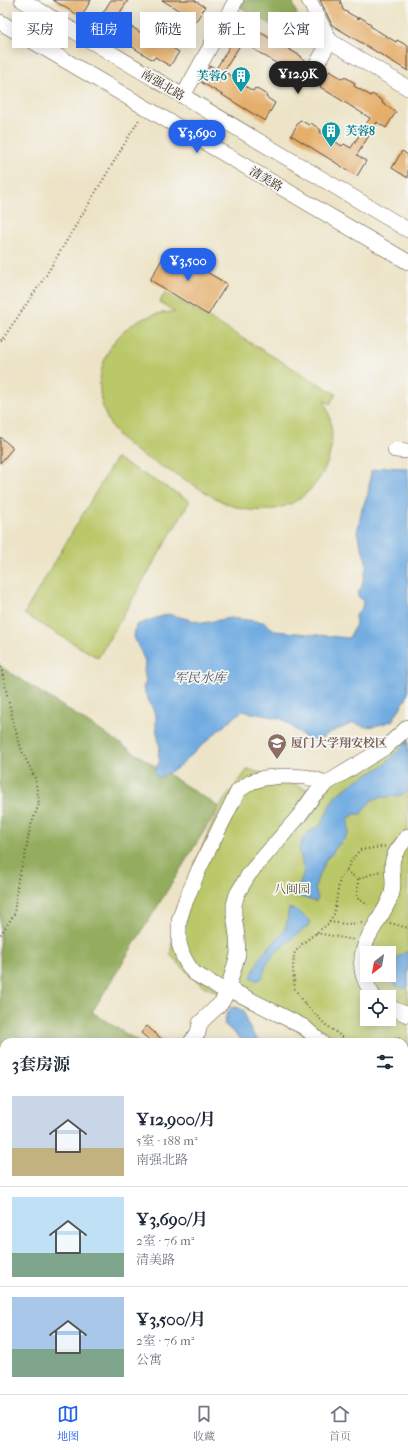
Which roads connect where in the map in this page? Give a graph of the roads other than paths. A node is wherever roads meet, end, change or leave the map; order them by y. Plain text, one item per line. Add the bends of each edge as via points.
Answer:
1 (22, 0) edge
2 (236, 0) edge
3 (309, 0) edge
4 (0, 22) edge
5 (330, 41) junction
6 (315, 67) dead end
7 (408, 88) edge
8 (183, 96) junction
9 (408, 230) edge
10 (408, 262) edge
11 (408, 727) edge
12 (327, 783) junction
13 (404, 842) edge
14 (370, 990) edge
15 (227, 992) junction
16 (396, 1010) edge
17 (408, 1015) edge
18 (196, 1038) edge
19 (316, 1038) edge

1 - 8 street, 南强北路
2 - 8 street
3 - 5 street
4 - 10 street, 清美路
5 - 6 street
5 - 7 street
8 - 9 street, 南强北路
11 - 12 street via 386,747
12 - 15 street via 259,860 237,894 234,915 238,954
12 - 15 street via 284,776 251,782 238,791 202,863 180,916 179,943 188,966 194,973
13 - 14 street via 394,855 391,896 362,952 361,966
15 - 18 street via 222,1002 200,1023
15 - 19 street via 235,992 304,1027
16 - 17 street

